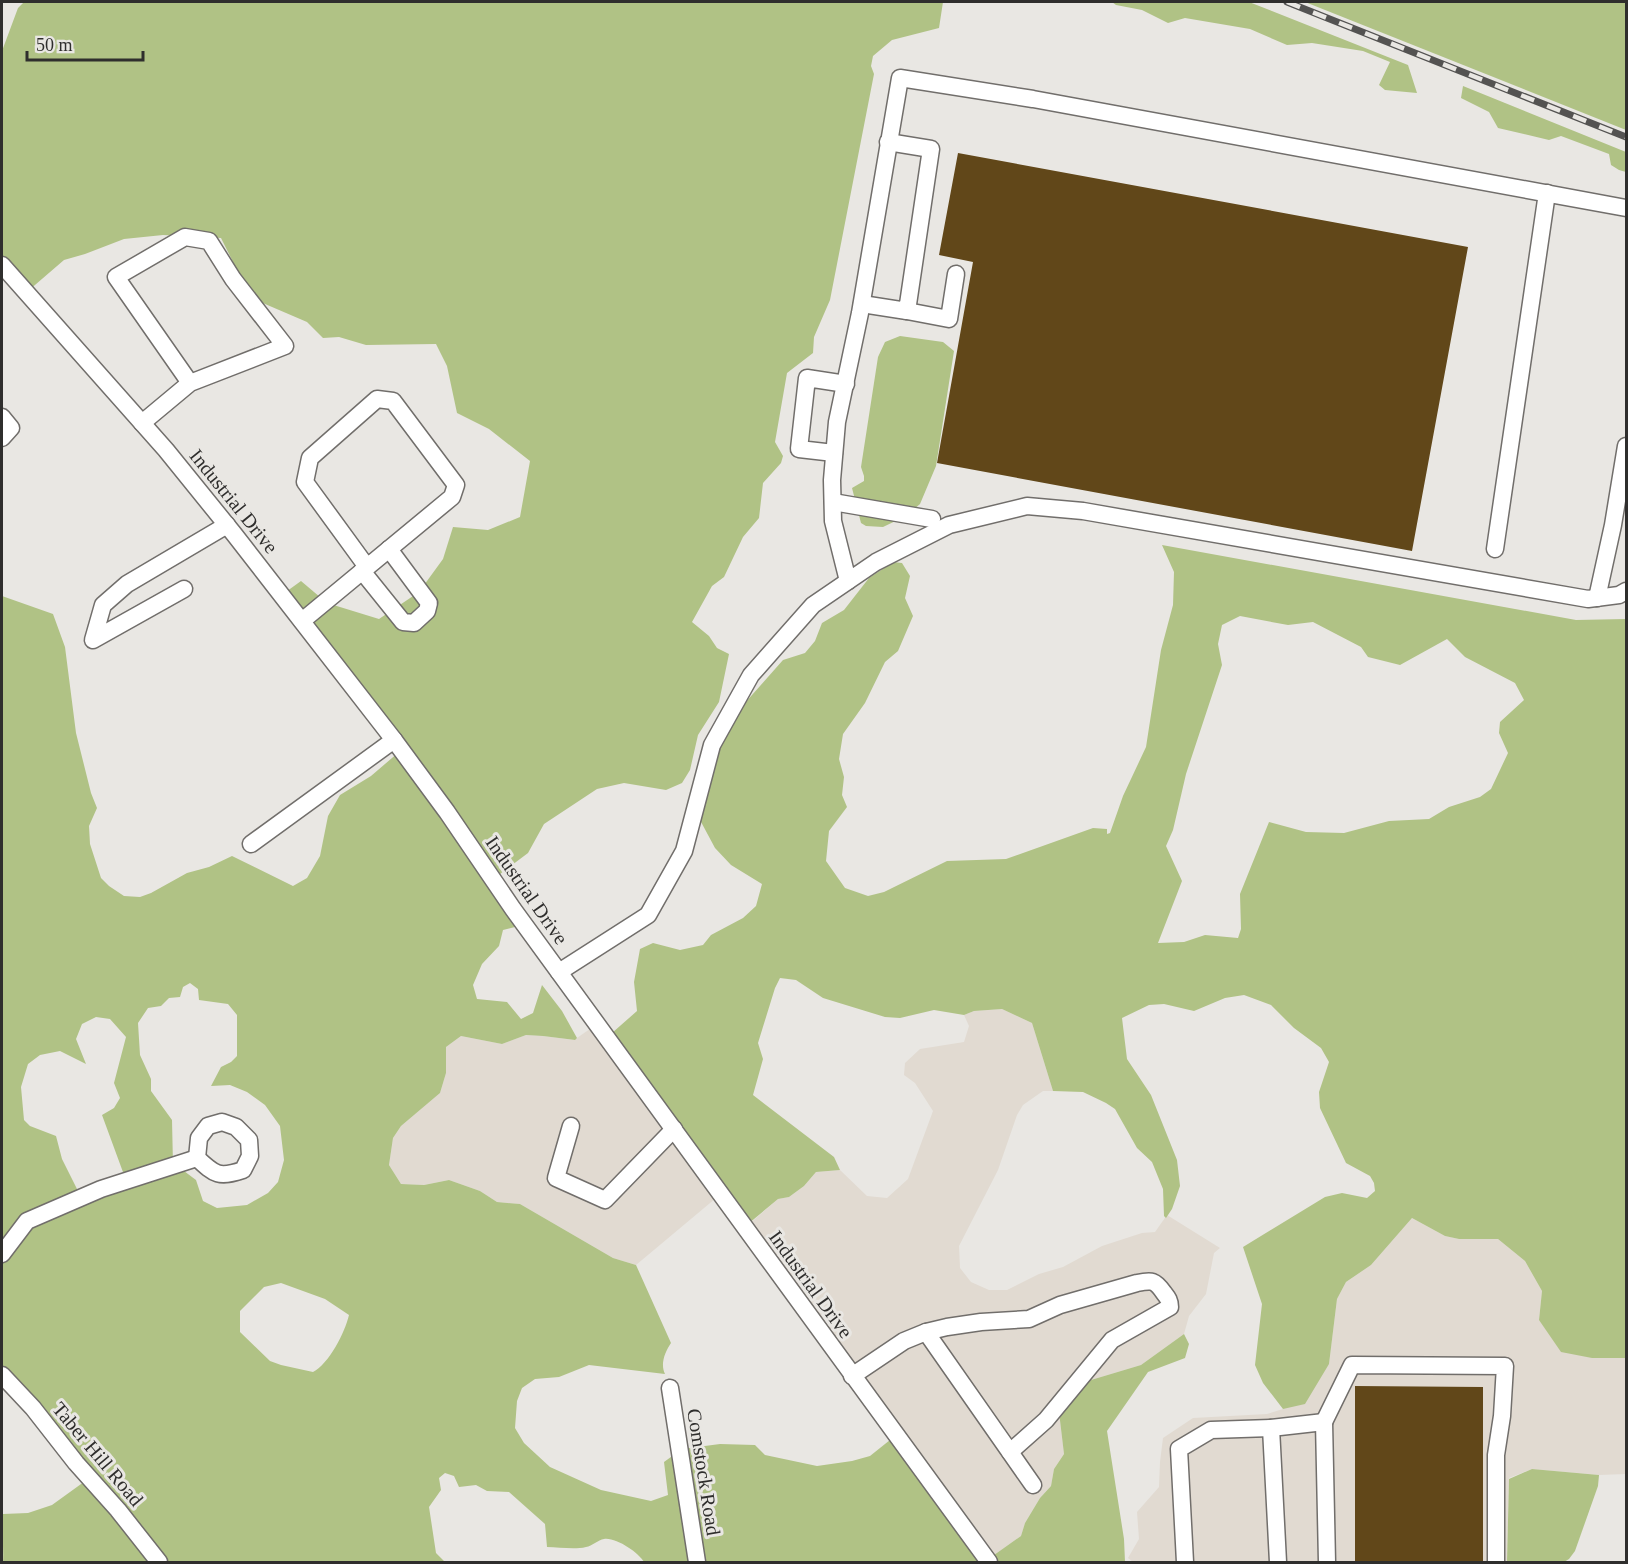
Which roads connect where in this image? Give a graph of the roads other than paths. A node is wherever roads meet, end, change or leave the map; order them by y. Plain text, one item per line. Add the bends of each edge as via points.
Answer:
1 (888, 142) junction
2 (1547, 194) junction
3 (1626, 208) edge
4 (2, 265) edge
5 (956, 274) dead end
6 (862, 304) junction
7 (906, 311) junction
8 (190, 383) junction
9 (846, 384) junction
10 (2, 417) edge
11 (142, 423) junction
12 (2, 438) edge
13 (1626, 446) edge
14 (834, 453) junction
15 (833, 502) junction
16 (932, 519) dead end
17 (227, 525) junction
18 (389, 549) junction
19 (1495, 549) dead end
20 (364, 569) junction
21 (848, 581) junction
22 (184, 589) dead end
23 (1626, 591) edge
24 (1597, 598) junction
25 (302, 621) junction
26 (394, 740) junction
27 (251, 844) dead end
28 (559, 972) junction
29 (571, 1126) dead end
30 (674, 1129) junction
31 (197, 1158) dead end
32 (2, 1254) edge
33 (926, 1332) junction
34 (2, 1375) edge
35 (852, 1376) junction
36 (670, 1388) dead end
37 (1324, 1422) junction
38 (1271, 1428) junction
39 (1010, 1452) junction
40 (1034, 1485) dead end
41 (159, 1563) edge
42 (697, 1563) edge
43 (988, 1563) edge
44 (1185, 1563) edge
45 (1278, 1563) edge
46 (1327, 1563) edge
47 (1496, 1563) edge

1 - 2 street via 900,78
1 - 6 street
1 - 7 street via 931,149
2 - 3 street
2 - 19 street
4 - 11 street, Industrial Drive
5 - 7 street via 949,319
6 - 7 street
6 - 9 street
8 - 8 street via 116,277 185,237 209,241 285,346
8 - 11 street
9 - 14 street
9 - 14 street via 807,378 799,449
10 - 12 street via 12,428
11 - 17 street, Industrial Drive
13 - 24 street
14 - 15 street
15 - 16 street
15 - 21 street via 833,520
17 - 22 street via 127,585 103,605 93,640
17 - 25 street, Industrial Drive
18 - 20 street
18 - 20 street via 429,603 427,611 414,623 403,622
18 - 20 street via 452,497 456,485 393,400 377,399 310,458 305,482
20 - 25 street
21 - 24 street via 876,562 949,525 1027,506 1083,511
21 - 28 street via 813,605 751,675 712,746 684,851 648,915
23 - 24 street
25 - 26 street, Industrial Drive
26 - 27 street
26 - 28 street, Industrial Drive
28 - 30 street, Industrial Drive
29 - 30 street via 556,1178 606,1200
30 - 35 street, Industrial Drive
31 - 32 street via 101,1189 27,1221
33 - 35 street via 904,1341
33 - 39 street
33 - 39 street via 981,1322 1029,1319 1060,1305 1149,1281 1157,1283 1170,1300 1170,1307 1162,1313 1112,1340 1046,1420
34 - 41 street, Taber Hill Road
35 - 43 street, Industrial Drive
36 - 42 street, Comstock Road
37 - 38 street
37 - 46 street
37 - 47 street via 1352,1365 1505,1366 1496,1455
38 - 44 street via 1211,1430 1179,1449
38 - 45 street
39 - 40 street

